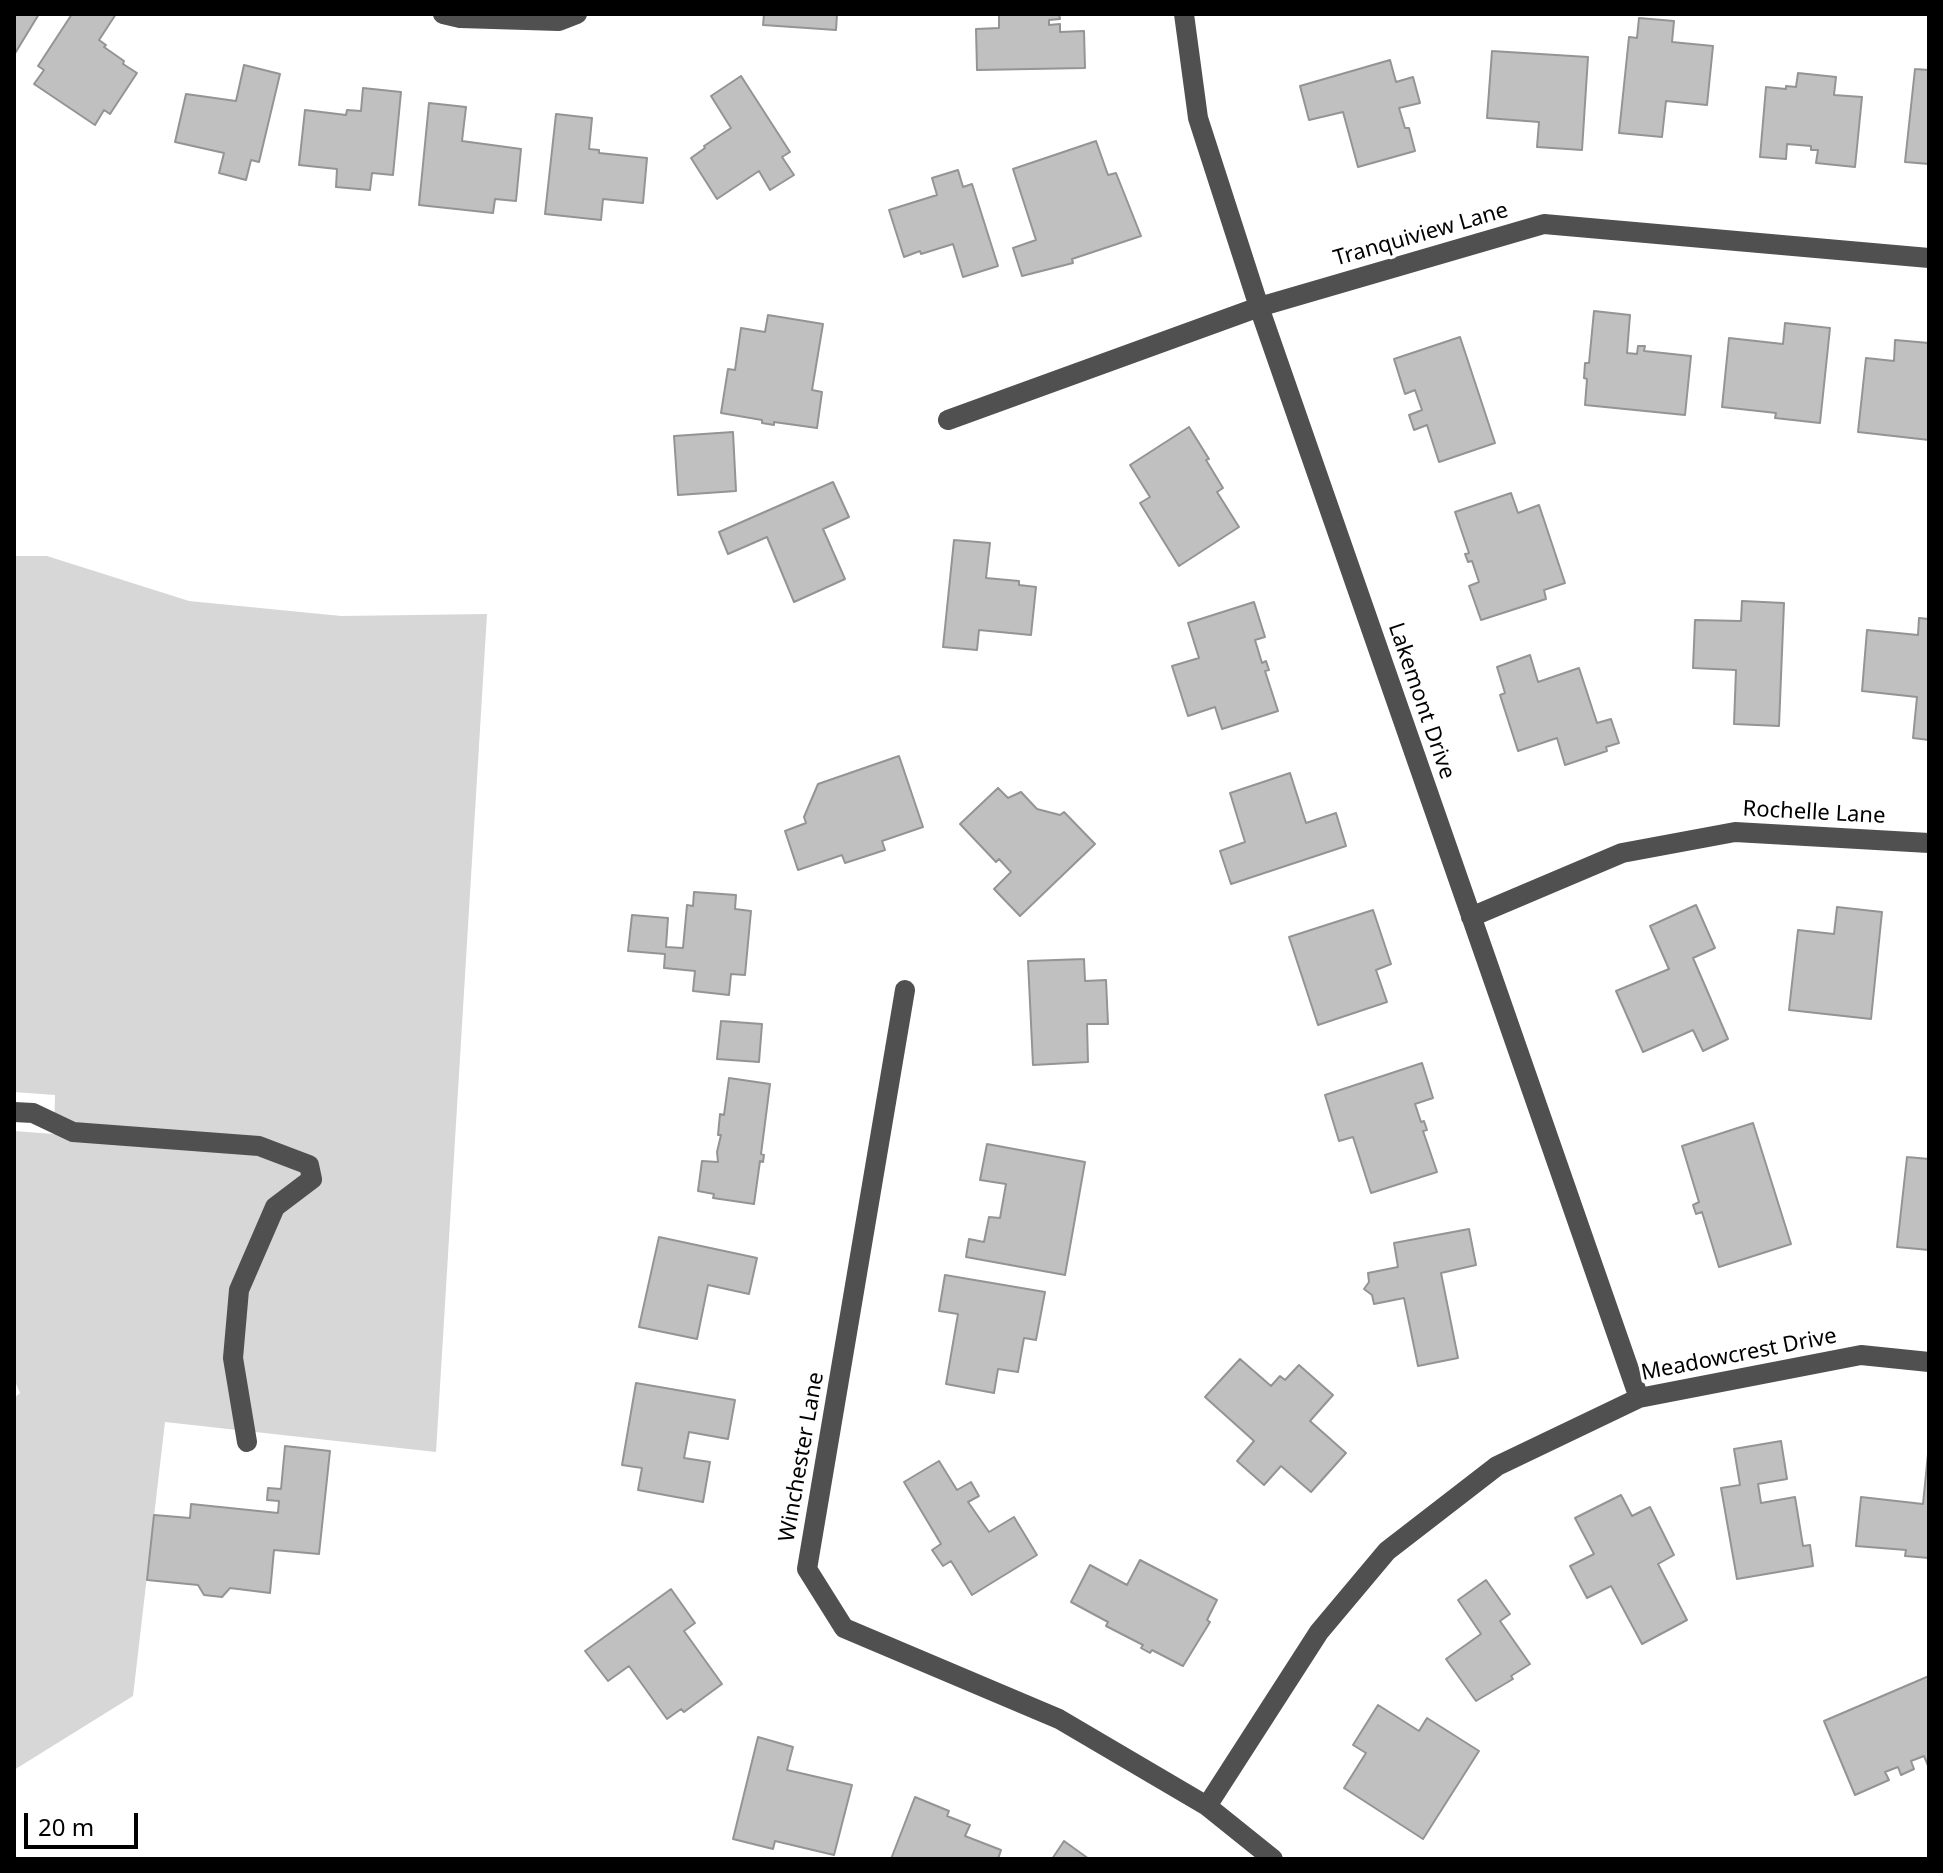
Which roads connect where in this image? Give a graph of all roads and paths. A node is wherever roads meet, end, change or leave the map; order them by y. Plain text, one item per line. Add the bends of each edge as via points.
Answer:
1 (443, 14) edge
2 (577, 14) edge
3 (1184, 14) edge
4 (1929, 258) edge
5 (1259, 307) junction
6 (948, 420) dead end
7 (1929, 843) edge
8 (1471, 917) junction
9 (905, 990) dead end
10 (23, 1112) edge
11 (1929, 1362) edge
12 (1639, 1398) junction
13 (247, 1442) dead end
14 (1207, 1806) junction
15 (1273, 1859) edge

1 - 2 street via 559,21
3 - 5 street, Lakemont Drive via 1198,118
4 - 5 street, Tranquiview Lane via 1544,224
5 - 6 street, Tranquiview Lane
5 - 8 street, Lakemont Drive
7 - 8 street, Rochelle Lane via 1735,832 1622,853
8 - 12 street, Lakemont Drive
9 - 14 street, Winchester Lane via 807,1569 844,1628 1059,1719
10 - 13 street via 73,1132 259,1146 309,1165 312,1179 275,1207 239,1290 233,1358
11 - 12 street, Meadowcrest Drive via 1861,1355
12 - 14 street, Meadowcrest Drive via 1497,1466 1387,1551 1319,1632
14 - 15 street, Winchester Lane

